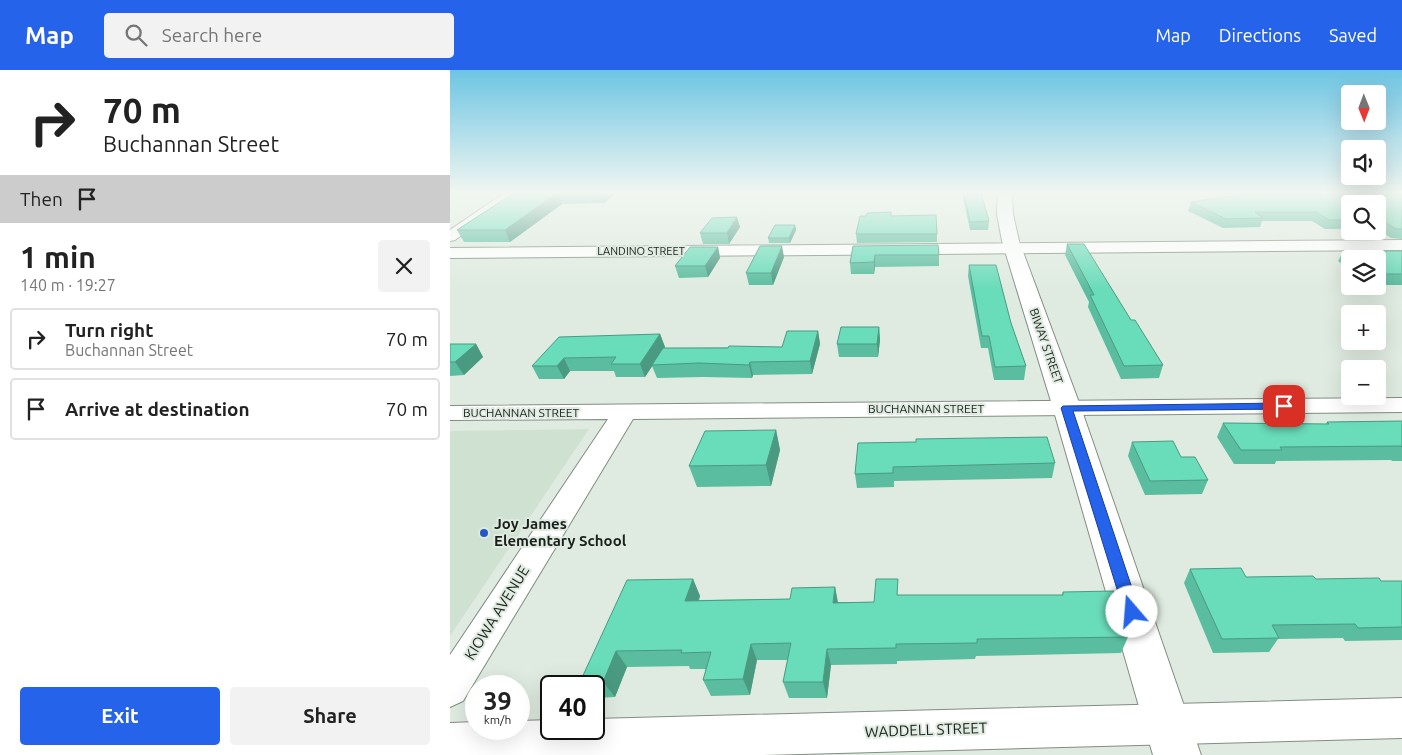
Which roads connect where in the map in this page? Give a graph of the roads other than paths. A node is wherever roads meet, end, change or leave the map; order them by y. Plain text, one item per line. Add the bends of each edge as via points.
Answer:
1 (467, 225) edge
2 (1007, 225) edge
3 (450, 237) edge
4 (1402, 245) edge
5 (1013, 248) junction
6 (450, 253) edge
7 (1402, 405) edge
8 (1067, 408) junction
9 (625, 412) junction
10 (450, 413) edge
11 (450, 688) edge
12 (1402, 718) edge
13 (1172, 740) edge
14 (450, 743) edge

1 - 3 street
2 - 5 street, BIWAY STREET
4 - 5 street, LANDINO STREET
5 - 6 street, LANDINO STREET
5 - 8 street, BIWAY STREET
7 - 8 street, BUCHANNAN STREET
8 - 9 street, BUCHANNAN STREET
8 - 13 street, BIWAY STREET
9 - 10 street, BUCHANNAN STREET
9 - 11 street, KIOWA AVENUE
12 - 13 street, WADDELL STREET
13 - 14 street, WADDELL STREET

